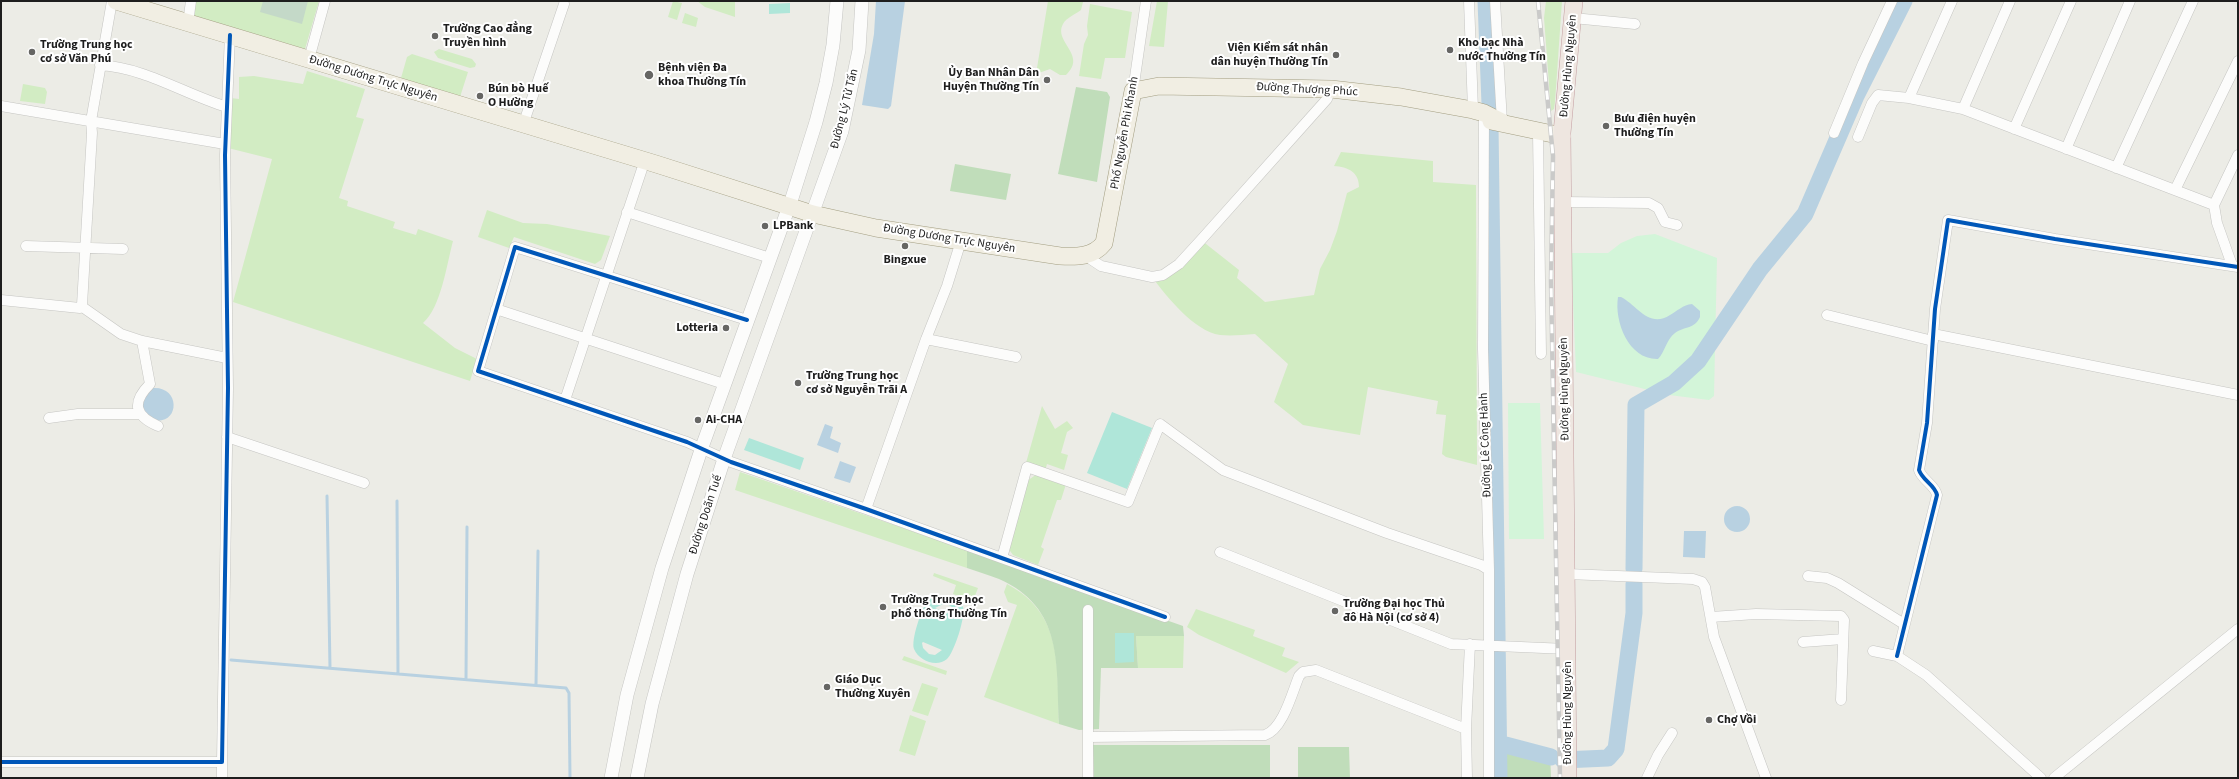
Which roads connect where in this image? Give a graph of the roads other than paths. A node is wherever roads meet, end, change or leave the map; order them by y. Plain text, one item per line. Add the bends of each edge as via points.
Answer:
1 (112, 1) edge
2 (116, 1) edge
3 (191, 1) edge
4 (325, 1) edge
5 (837, 1) edge
6 (862, 1) edge
7 (1146, 1) edge
8 (1469, 1) edge
9 (1495, 1) edge
10 (1574, 1) edge
11 (1892, 1) edge
12 (1952, 1) edge
13 (2010, 1) edge
14 (2071, 1) edge
15 (2130, 1) edge
16 (2193, 1) edge
17 (564, 4) dead end
18 (1573, 18) junction
19 (188, 22) junction
20 (1635, 24) dead end
21 (230, 35) junction
22 (309, 59) junction
23 (2238, 61) edge
24 (100, 65) junction
25 (1329, 94) junction
26 (1132, 96) junction
27 (1909, 98) junction
28 (1, 106) edge
29 (228, 107) junction
30 (1963, 109) junction
31 (1480, 114) junction
32 (1502, 122) junction
33 (523, 125) junction
34 (91, 126) junction
35 (2014, 129) junction
36 (1538, 132) junction
37 (1834, 133) dead end
38 (1562, 136) junction
39 (1858, 137) dead end
40 (225, 149) junction
41 (2066, 149) junction
42 (2238, 155) edge
43 (629, 157) junction
44 (2116, 168) junction
45 (642, 169) junction
46 (2175, 190) junction
47 (1563, 202) junction
48 (2214, 205) junction
49 (787, 211) junction
50 (627, 212) junction
51 (813, 214) junction
52 (1677, 225) dead end
53 (961, 241) junction
54 (26, 246) dead end
55 (85, 248) junction
56 (123, 249) dead end
57 (1086, 256) junction
58 (770, 258) junction
59 (2235, 266) edge
60 (606, 277) junction
61 (1, 300) edge
62 (81, 306) junction
63 (496, 308) junction
64 (1827, 315) dead end
65 (747, 320) junction
66 (1933, 337) junction
67 (585, 338) junction
68 (926, 339) junction
69 (142, 341) junction
70 (1541, 354) dead end
71 (1016, 357) dead end
72 (227, 358) junction
73 (724, 384) junction
74 (2238, 396) edge
75 (565, 400) junction
76 (140, 414) junction
77 (49, 418) dead end
78 (158, 426) dead end
79 (227, 437) junction
80 (702, 447) junction
81 (724, 459) junction
82 (364, 483) dead end
83 (866, 509) junction
84 (1220, 552) dead end
85 (1002, 558) junction
86 (1489, 570) junction
87 (1567, 574) junction
88 (1808, 576) dead end
89 (1088, 610) dead end
90 (1711, 617) junction
91 (1165, 618) dead end
92 (1904, 624) junction
93 (2238, 630) edge
94 (1843, 639) junction
95 (1803, 642) dead end
96 (1470, 644) junction
97 (1492, 644) junction
98 (1567, 649) junction
99 (1873, 651) dead end
100 (1897, 656) junction
101 (1841, 700) dead end
102 (1466, 729) junction
103 (1672, 733) dead end
104 (1088, 738) junction
105 (1, 762) edge
106 (222, 762) junction
107 (222, 778) edge
108 (611, 778) edge
109 (637, 778) edge
110 (1088, 778) edge
111 (1467, 778) edge
112 (1489, 778) edge
113 (1568, 778) edge
114 (1647, 778) edge
115 (1766, 778) edge
116 (2041, 778) edge
117 (2054, 778) edge

1 - 24 street
2 - 19 main road, Đường Dương Trực Nguyên
3 - 19 street
4 - 22 street
5 - 49 street, Đường Lý Tử Tấn via 826,83
6 - 51 street, Đường Lý Tử Tấn via 859,50 842,131
7 - 26 street, Phố Nguyễn Phi Khanh
8 - 31 street, Đường Lê Công Hành
9 - 32 street
10 - 18 highway, Đường Hùng Nguyên
11 - 37 street
12 - 27 street
13 - 30 street
14 - 35 street
15 - 41 street
16 - 44 street
17 - 33 street
18 - 20 street
18 - 38 highway, Đường Hùng Nguyên
19 - 21 main road, Đường Dương Trực Nguyên
21 - 22 main road, Đường Dương Trực Nguyên
21 - 29 street
22 - 33 main road, Đường Dương Trực Nguyên
23 - 46 street
24 - 29 street via 136,71
24 - 34 street
25 - 26 main road, Đường Thượng Phúc
25 - 31 main road, Đường Thượng Phúc via 1401,98
25 - 57 street via 1197,245 1179,264 1163,275 1152,277 1102,266
26 - 57 main road, Phố Nguyễn Phi Khanh via 1104,243
27 - 30 street
27 - 39 street via 1878,95
28 - 34 street
29 - 40 street
30 - 35 street
31 - 32 main road, Đường Thượng Phúc
31 - 86 street, Đường Lê Công Hành via 1483,386
32 - 36 main road, Đường Thượng Phúc
33 - 43 main road, Đường Dương Trực Nguyên
34 - 40 street
34 - 55 street
35 - 41 street
36 - 38 main road, Đường Thượng Phúc
36 - 70 street
38 - 47 highway, Đường Hùng Nguyên
40 - 72 street
41 - 44 street
42 - 48 street
43 - 45 main road, Đường Dương Trực Nguyên
43 - 49 main road, Đường Dương Trực Nguyên
44 - 46 street
45 - 49 main road, Đường Dương Trực Nguyên
45 - 50 street
46 - 48 street
47 - 52 street via 1649,203 1658,208 1665,222
47 - 87 highway, Đường Hùng Nguyên
48 - 59 street via 2217,222
49 - 51 main road, Đường Dương Trực Nguyên
49 - 58 street
50 - 58 street
50 - 60 street
51 - 53 main road, Đường Dương Trực Nguyên via 876,228
51 - 81 street, Đường Doãn Tuế
53 - 57 main road, Đường Dương Trực Nguyên via 1060,256
53 - 68 street
54 - 55 street
55 - 56 street
55 - 62 street
58 - 65 street
59 - 66 street via 1948,220
60 - 63 street via 515,248
60 - 65 street
60 - 67 street
61 - 62 street via 80,308
62 - 69 street via 121,334
63 - 67 street
63 - 75 street via 478,371
64 - 66 street
65 - 73 street
66 - 74 street
66 - 92 street via 1927,423 1919,470 1937,495
67 - 73 street
67 - 75 street
68 - 71 street
68 - 83 street
69 - 72 street
69 - 76 street via 150,384 141,394 137,406
72 - 79 street
73 - 80 street
75 - 80 street
76 - 77 street via 78,414
76 - 78 street
79 - 82 street
79 - 106 street
80 - 81 street
80 - 108 street via 662,568 627,695
81 - 83 street
81 - 109 street, Đường Doãn Tuế via 687,574 652,704
83 - 85 street
84 - 96 street via 1451,644
85 - 86 street via 1027,467 1128,502 1160,424 1223,470 1387,533 1480,564
85 - 91 street
86 - 97 street, Đường Lê Công Hành
87 - 90 street via 1698,580 1705,587
87 - 98 highway, Đường Hùng Nguyên
88 - 92 street via 1827,578 1838,583
89 - 104 street
90 - 94 street via 1756,614 1839,616 1844,620
90 - 115 street via 1714,637
92 - 100 street
93 - 117 street
94 - 95 street
94 - 101 street
96 - 97 street
96 - 102 street
97 - 98 street
97 - 112 street, Đường Lê Công Hành
98 - 113 highway, Đường Hùng Nguyên
99 - 100 street
100 - 116 street via 1926,675
102 - 104 street via 1316,670 1303,672 1299,676 1281,720 1274,731 1265,736
102 - 111 street
103 - 114 street
104 - 110 street
105 - 106 street
106 - 107 street

